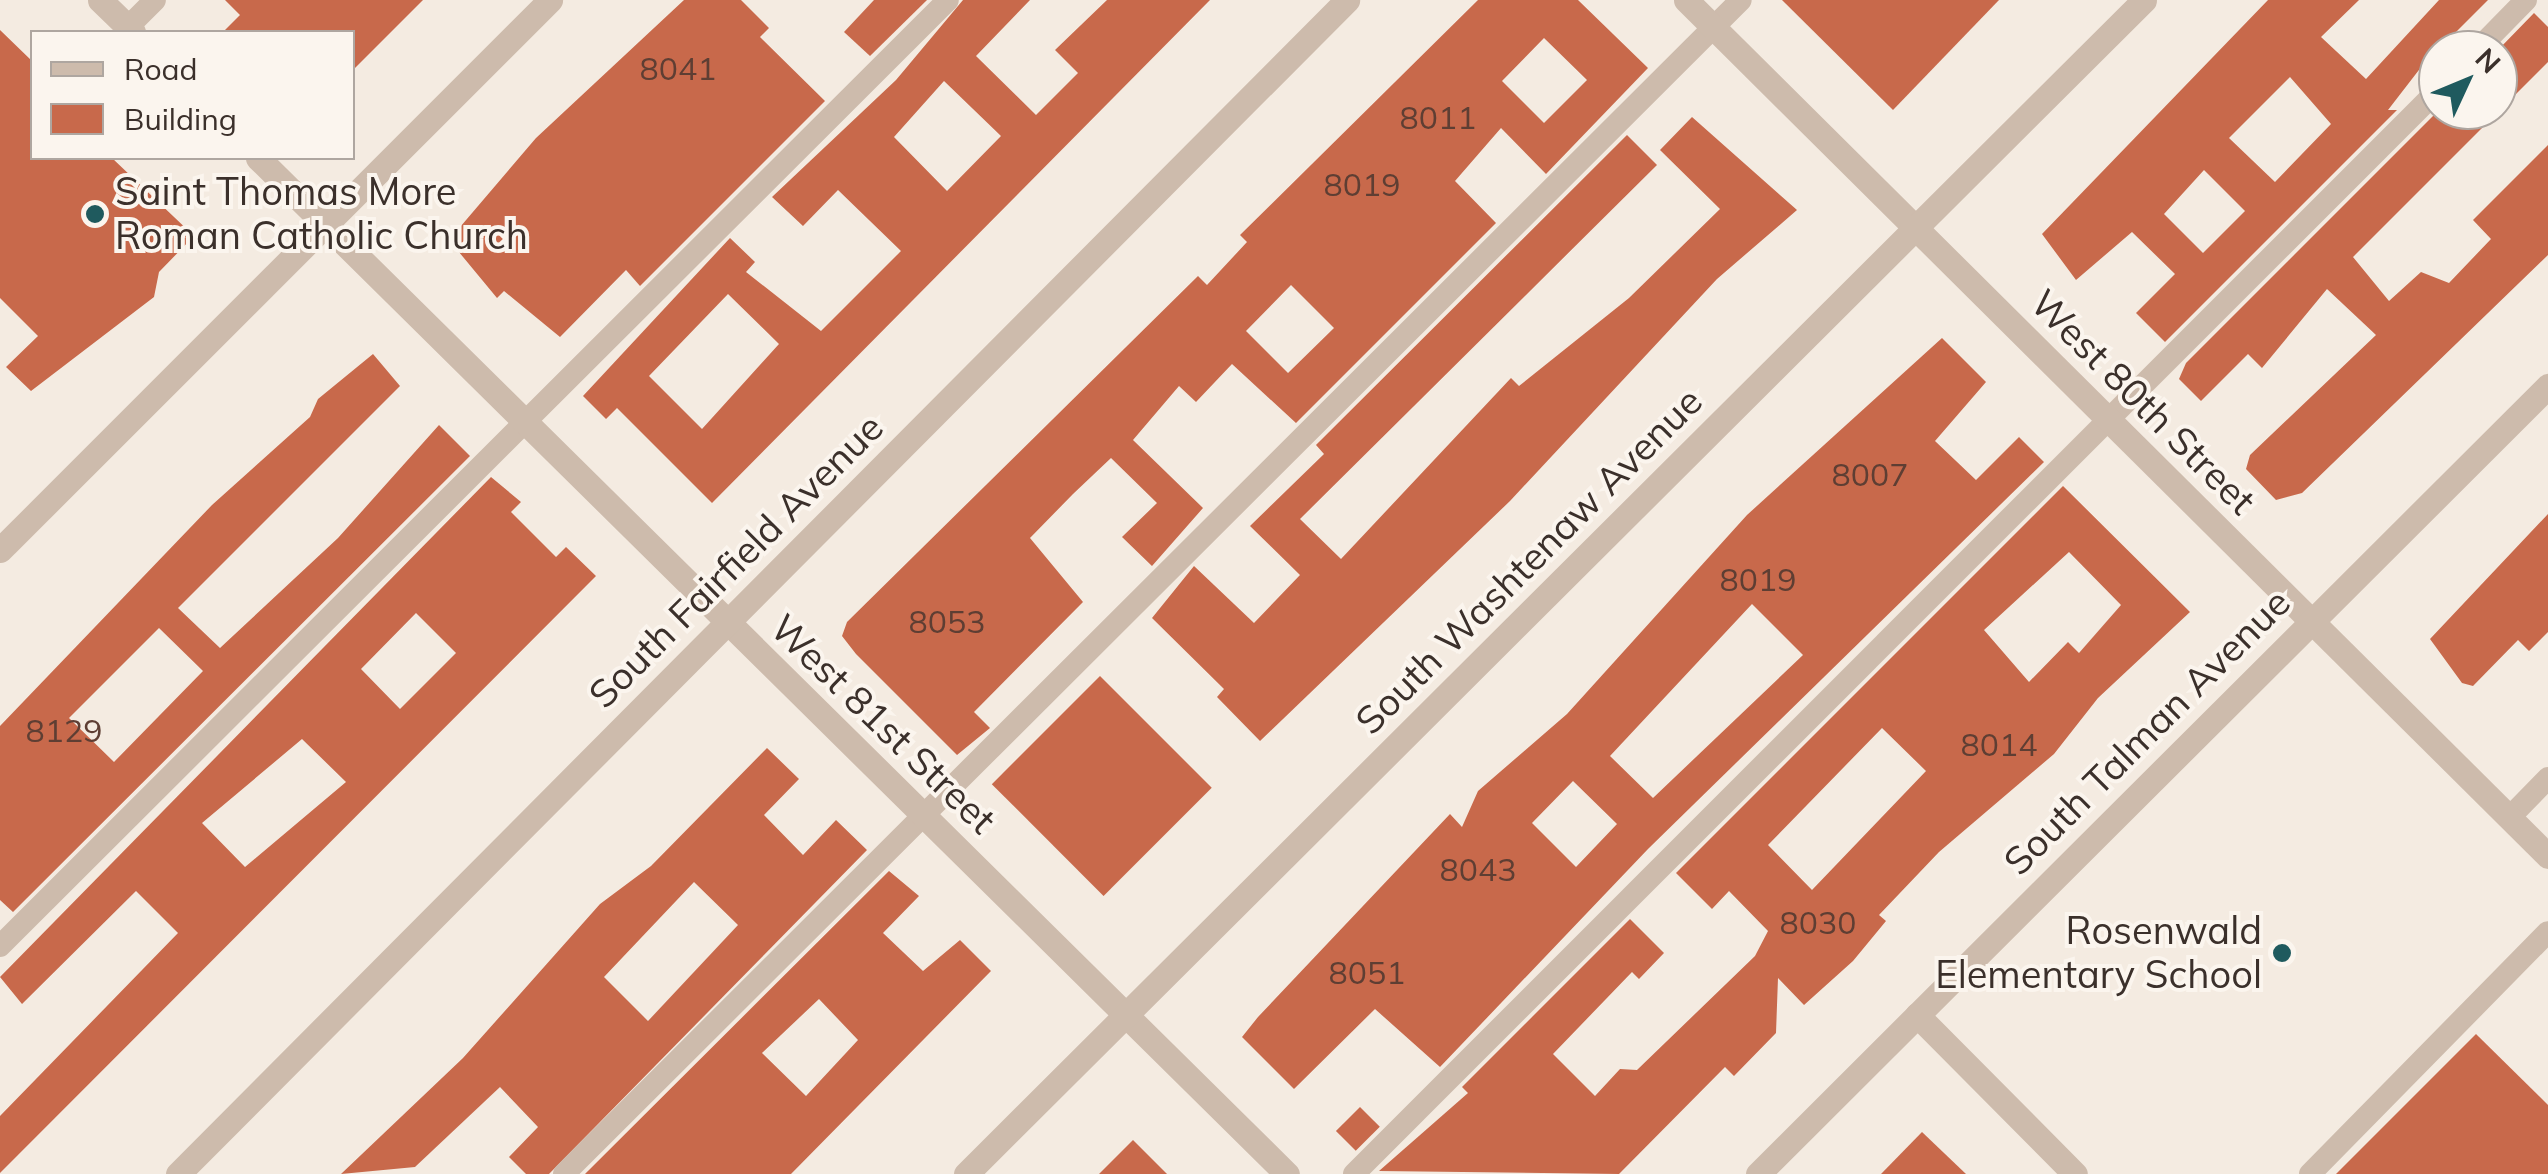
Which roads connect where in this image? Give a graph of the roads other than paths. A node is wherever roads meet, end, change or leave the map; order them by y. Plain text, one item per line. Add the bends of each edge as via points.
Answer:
1 (100, 0) edge
2 (154, 0) edge
3 (550, 0) edge
4 (948, 0) edge
5 (1347, 0) edge
6 (1686, 0) edge
7 (1741, 0) edge
8 (2144, 0) edge
9 (2526, 0) edge
10 (1714, 28) junction
11 (130, 30) edge
12 (2497, 30) edge
13 (2418, 110) edge
14 (260, 160) edge
15 (325, 225) junction
16 (1916, 228) junction
17 (2548, 386) edge
18 (526, 422) junction
19 (2112, 423) junction
20 (0, 550) edge
21 (2312, 622) junction
22 (726, 624) junction
23 (2548, 778) edge
24 (924, 814) junction
25 (2509, 818) junction
26 (2548, 856) edge
27 (2548, 932) edge
28 (0, 946) edge
29 (1126, 1014) junction
30 (1917, 1015) junction
31 (178, 1174) edge
32 (564, 1174) edge
33 (966, 1174) edge
34 (1287, 1174) edge
35 (1354, 1174) edge
36 (1758, 1174) edge
37 (2076, 1174) edge
38 (2310, 1174) edge

1 - 11 street
2 - 11 lane
3 - 15 street
4 - 18 lane
5 - 22 street, South Fairfield Avenue
6 - 10 street, West 80th Street
7 - 10 lane
8 - 16 street, South Washtenaw Avenue
9 - 12 lane
10 - 16 street, West 80th Street
10 - 24 lane
13 - 19 lane
14 - 15 street, West 81st Street
15 - 18 street, West 81st Street
15 - 20 street
16 - 19 street, West 80th Street
16 - 29 street, South Washtenaw Avenue
17 - 21 street, South Talman Avenue
18 - 22 street, West 81st Street
18 - 28 lane
19 - 21 street, West 80th Street
19 - 35 lane
21 - 25 street, West 80th Street
21 - 30 street, South Talman Avenue
22 - 24 street, West 81st Street
22 - 31 street, South Fairfield Avenue
23 - 25 lane
24 - 29 street, West 81st Street
24 - 32 lane
25 - 26 street, West 80th Street
27 - 38 lane
29 - 33 street, South Washtenaw Avenue
29 - 34 street, West 81st Street
30 - 36 street, South Talman Avenue
30 - 37 street

